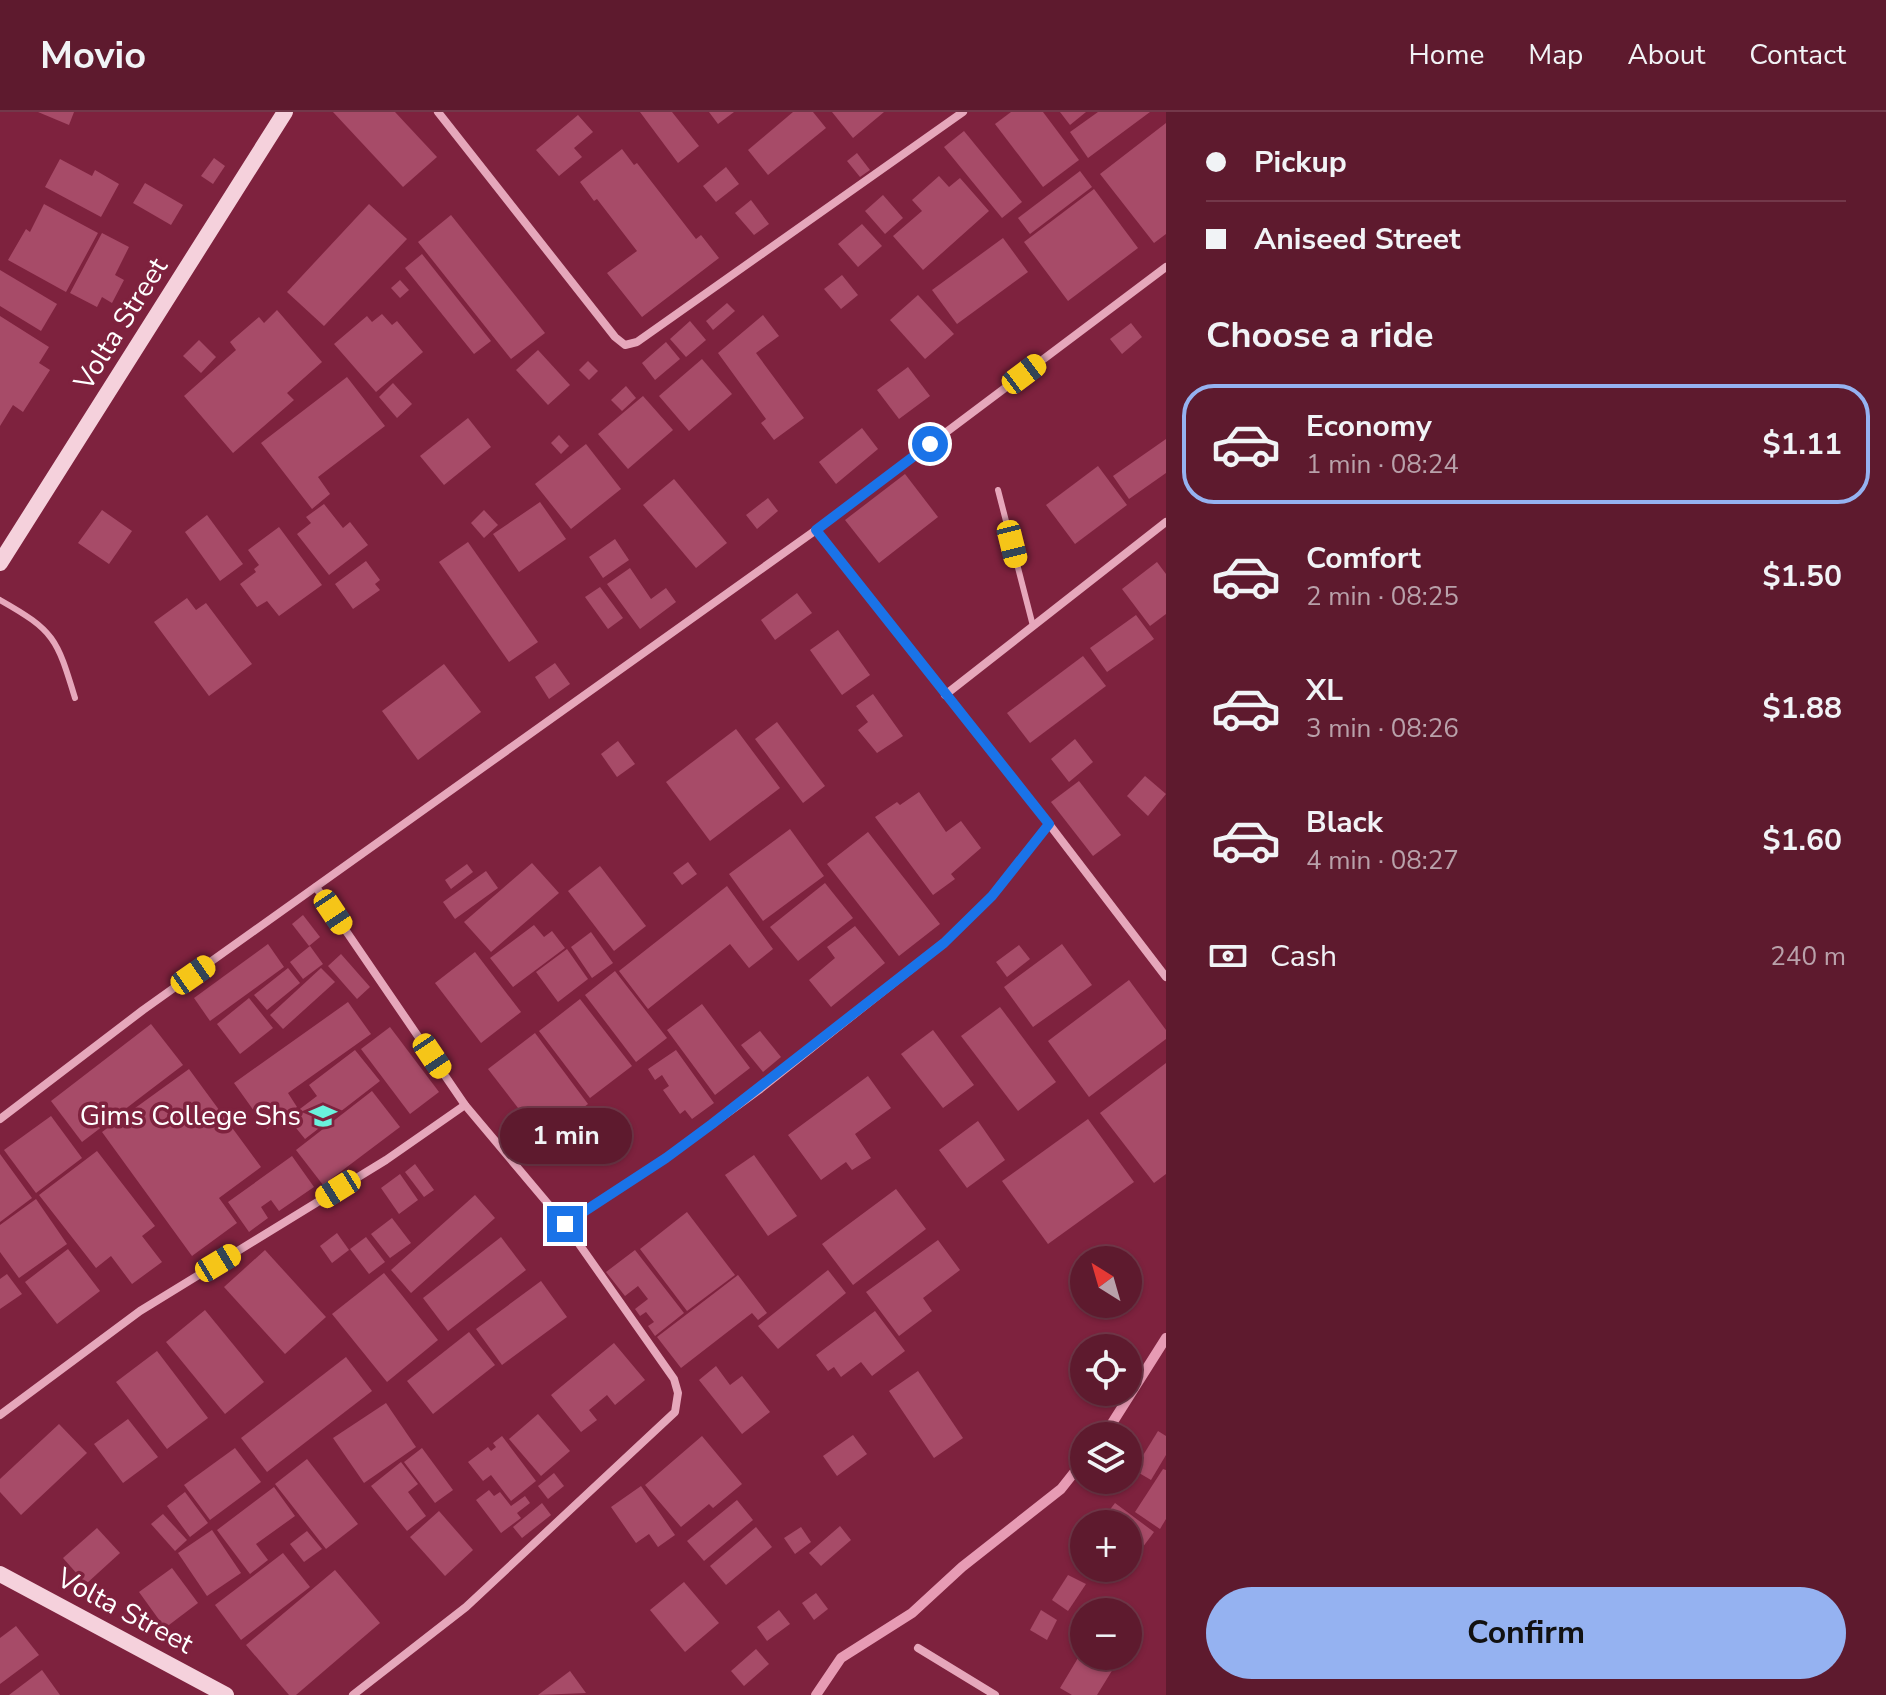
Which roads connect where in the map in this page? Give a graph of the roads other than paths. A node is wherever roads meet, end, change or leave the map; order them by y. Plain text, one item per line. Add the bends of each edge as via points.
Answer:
1 (285, 112) edge
2 (438, 112) edge
3 (963, 112) edge
4 (1166, 267) edge
5 (998, 490) dead end
6 (1166, 522) edge
7 (816, 530) junction
8 (0, 563) edge
9 (0, 600) edge
10 (1033, 626) junction
11 (945, 695) junction
12 (75, 698) dead end
13 (1049, 824) junction
14 (316, 887) junction
15 (1166, 977) edge
16 (465, 1105) junction
17 (0, 1119) edge
18 (565, 1224) junction
19 (0, 1415) edge
20 (0, 1574) edge
21 (918, 1648) dead end
22 (226, 1695) edge
23 (353, 1695) edge
24 (995, 1695) edge

1 - 8 street, Volta Street
2 - 3 street via 625,345 637,342
4 - 7 street
5 - 10 lane
6 - 10 street
7 - 11 street
7 - 14 street
9 - 12 lane via 52,636
10 - 11 street
11 - 13 street
13 - 15 street
13 - 18 street via 992,896 944,943 712,1124
14 - 16 street
14 - 17 street
16 - 18 street
16 - 19 street via 386,1160 140,1311
18 - 23 street via 674,1379 675,1412 466,1607
20 - 22 street, Volta Street
21 - 24 street

